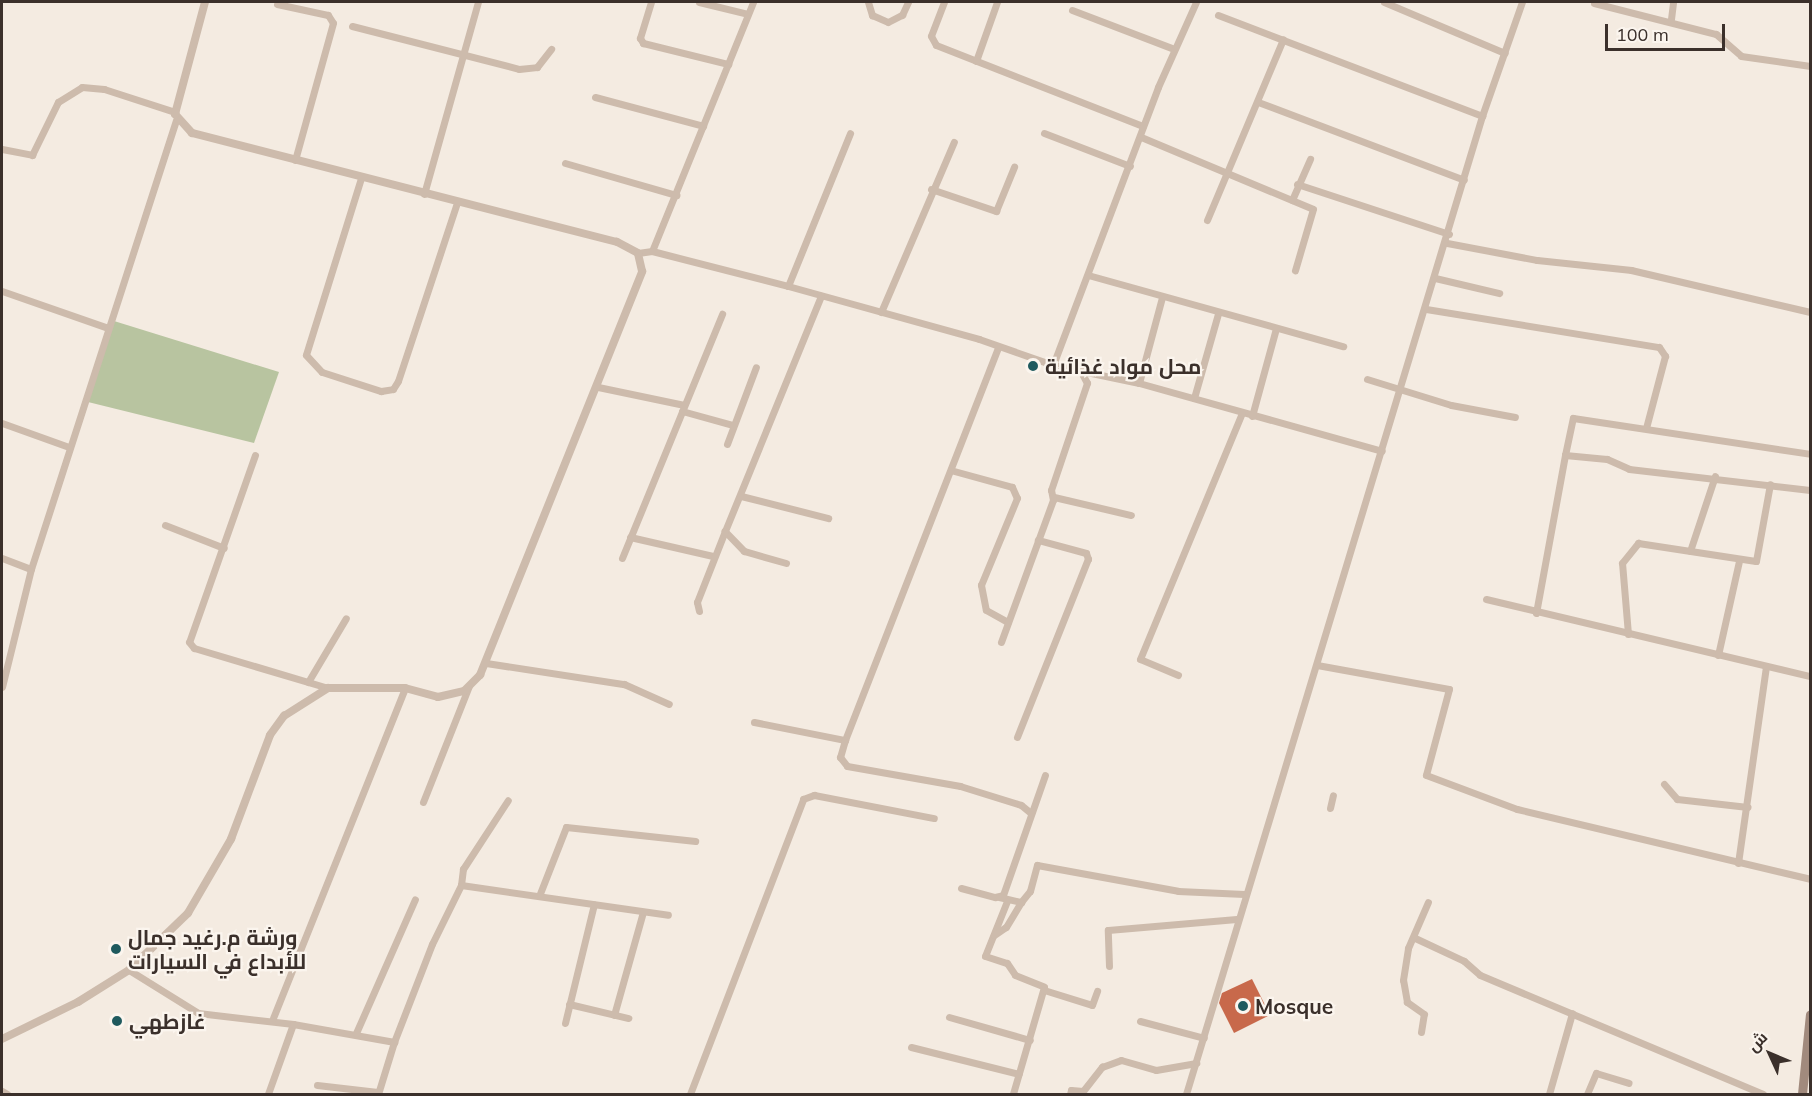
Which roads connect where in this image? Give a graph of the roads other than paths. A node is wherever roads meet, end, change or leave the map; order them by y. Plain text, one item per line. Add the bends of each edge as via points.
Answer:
1 (205, 2) edge
2 (478, 2) edge
3 (651, 2) edge
4 (699, 2) edge
5 (753, 2) edge
6 (868, 2) edge
7 (908, 2) edge
8 (944, 2) edge
9 (997, 2) edge
10 (1196, 2) edge
11 (1384, 2) edge
12 (1522, 2) edge
13 (1673, 2) edge
14 (1594, 3) dead end
15 (277, 4) dead end
16 (1072, 10) dead end
17 (748, 14) junction
18 (1218, 15) dead end
19 (1671, 19) junction
20 (352, 26) dead end
21 (1283, 39) junction
22 (551, 49) dead end
23 (1174, 49) junction
24 (1505, 53) junction
25 (464, 56) junction
26 (976, 61) junction
27 (728, 63) junction
28 (1810, 66) edge
29 (595, 97) dead end
30 (1258, 102) junction
31 (175, 116) junction
32 (1482, 116) junction
33 (703, 126) junction
34 (1143, 126) junction
35 (850, 133) dead end
36 (1044, 133) dead end
37 (1141, 137) junction
38 (954, 142) dead end
39 (2, 149) edge
40 (1310, 159) dead end
41 (295, 160) junction
42 (566, 163) dead end
43 (1131, 166) junction
44 (1014, 167) dead end
45 (1226, 174) junction
46 (361, 177) junction
47 (1464, 180) junction
48 (1298, 184) junction
49 (931, 189) junction
50 (424, 194) junction
51 (676, 195) junction
52 (1292, 200) junction
53 (457, 203) junction
54 (1207, 220) dead end
55 (1449, 234) junction
56 (1447, 243) junction
57 (652, 251) junction
58 (638, 253) junction
59 (1295, 270) dead end
60 (1088, 275) junction
61 (1435, 278) junction
62 (788, 286) junction
63 (2, 291) edge
64 (1498, 292) dead end
65 (821, 296) junction
66 (1161, 297) junction
67 (1426, 309) junction
68 (881, 312) junction
69 (1810, 312) edge
70 (722, 314) dead end
71 (1218, 314) junction
72 (108, 328) junction
73 (1276, 328) junction
74 (1342, 346) dead end
75 (998, 348) junction
76 (1053, 364) junction
77 (756, 367) dead end
78 (1079, 368) junction
79 (1367, 380) dead end
80 (1139, 383) junction
81 (598, 387) junction
82 (1401, 390) junction
83 (1194, 398) junction
84 (683, 408) junction
85 (1242, 413) junction
86 (1252, 416) junction
87 (1515, 417) dead end
88 (2, 423) edge
89 (733, 425) junction
90 (1646, 428) junction
91 (727, 444) dead end
92 (69, 447) junction
93 (1382, 451) junction
94 (1810, 454) edge
95 (255, 455) dead end
96 (1565, 455) junction
97 (954, 471) junction
98 (1715, 477) junction
99 (1770, 484) junction
100 (1810, 490) edge
101 (741, 496) junction
102 (1054, 497) junction
103 (1131, 515) dead end
104 (828, 518) dead end
105 (165, 525) dead end
106 (725, 531) junction
107 (630, 537) junction
108 (1038, 540) junction
109 (224, 548) junction
110 (1690, 551) junction
111 (713, 556) junction
112 (2, 558) edge
113 (622, 558) dead end
114 (1739, 561) junction
115 (786, 563) dead end
116 (31, 569) junction
117 (1486, 599) dead end
118 (699, 611) dead end
119 (1536, 613) junction
120 (346, 618) dead end
121 (1008, 622) junction
122 (1628, 634) junction
123 (1001, 642) dead end
124 (1718, 655) junction
125 (486, 663) junction
126 (1317, 665) junction
127 (1766, 666) junction
128 (1178, 675) dead end
129 (1810, 676) edge
130 (471, 681) junction
131 (308, 682) junction
132 (2, 687) edge
133 (328, 688) junction
134 (405, 688) junction
135 (669, 704) dead end
136 (754, 722) dead end
137 (1017, 736) dead end
138 (845, 740) junction
139 (1045, 775) dead end
140 (1664, 783) dead end
141 (1333, 795) dead end
142 (508, 800) dead end
143 (423, 802) dead end
144 (1748, 807) junction
145 (1330, 808) dead end
146 (1031, 813) junction
147 (934, 818) dead end
148 (695, 842) dead end
149 (1738, 863) junction
150 (1810, 879) edge
151 (461, 885) junction
152 (961, 888) dead end
153 (1244, 894) junction
154 (539, 896) junction
155 (999, 897) junction
156 (415, 898) dead end
157 (1007, 901) junction
158 (1021, 902) junction
159 (1428, 902) dead end
160 (594, 904) junction
161 (643, 912) junction
162 (668, 915) dead end
163 (1237, 919) junction
164 (994, 935) junction
165 (1415, 938) junction
166 (1109, 966) dead end
167 (129, 970) junction
168 (1044, 990) junction
169 (1097, 991) dead end
170 (569, 1004) junction
171 (1572, 1013) junction
172 (1810, 1014) edge
173 (614, 1015) junction
174 (949, 1017) dead end
175 (273, 1018) junction
176 (628, 1018) dead end
177 (1140, 1021) dead end
178 (565, 1023) dead end
179 (293, 1024) junction
180 (1421, 1032) dead end
181 (356, 1033) junction
182 (1204, 1038) junction
183 (2, 1039) edge
184 (1030, 1040) junction
185 (394, 1042) junction
186 (911, 1047) dead end
187 (1196, 1063) junction
188 (1019, 1074) junction
189 (1629, 1083) dead end
190 (317, 1085) dead end
191 (2, 1091) edge
192 (378, 1093) edge
193 (1084, 1093) edge
194 (7, 1095) edge
195 (268, 1095) edge
196 (690, 1095) edge
197 (1013, 1095) edge
198 (1070, 1095) edge
199 (1186, 1095) edge
200 (1549, 1095) edge
201 (1587, 1095) edge
202 (1763, 1095) edge
203 (1802, 1095) edge

1 - 31 street
2 - 25 street
3 - 27 street via 640,38 643,43
4 - 17 street
5 - 17 street
6 - 7 street via 872,15 888,22 902,15
8 - 26 street via 931,39
9 - 26 street
10 - 23 street
11 - 24 street
12 - 24 street
13 - 19 street
14 - 19 street via 1632,16
15 - 41 street via 328,15 333,23
16 - 23 street
17 - 27 street
18 - 21 street
19 - 28 street via 1716,33 1741,57
20 - 25 street
21 - 30 street
21 - 32 street
22 - 25 street via 543,63 529,70
23 - 34 street
24 - 32 street
25 - 50 street
26 - 34 street
27 - 33 street
29 - 33 street
30 - 45 street
30 - 47 street
31 - 39 street via 104,89 82,87 58,102 32,155
31 - 41 street via 192,133
31 - 72 street
32 - 47 street
33 - 51 street
34 - 37 street
35 - 62 street
36 - 43 street
37 - 43 street
37 - 45 street
38 - 49 street
40 - 48 street
41 - 46 street
42 - 51 street
43 - 60 street
44 - 49 street via 996,211
45 - 52 street
45 - 54 street
46 - 50 street
46 - 53 street via 306,355 322,372 381,391 393,389 398,381
47 - 55 street
48 - 52 street
48 - 55 street
49 - 68 street
50 - 53 street
51 - 57 street
52 - 59 street via 1312,208
53 - 58 street via 617,242
55 - 56 street
56 - 61 street
56 - 69 street via 1537,260 1631,270
57 - 58 street
57 - 62 street
58 - 81 street via 642,272
60 - 66 street
60 - 76 street
61 - 64 street
61 - 67 street
62 - 65 street
63 - 72 street
65 - 68 street
65 - 101 street
66 - 71 street
66 - 80 street
67 - 82 street
67 - 90 street via 1659,347 1665,356
68 - 75 street
70 - 84 street
71 - 73 street
71 - 83 street
72 - 92 street
73 - 74 street
73 - 86 street
75 - 76 street
75 - 97 street
76 - 78 street
77 - 89 street
78 - 80 street
78 - 102 street via 1088,383 1051,490
79 - 82 street
80 - 83 street
81 - 84 street
81 - 125 street
82 - 87 street via 1451,405
82 - 93 street
83 - 85 street
84 - 89 street
84 - 107 street
85 - 86 street
85 - 128 street via 1140,659
86 - 93 street
88 - 92 street
89 - 91 street
90 - 94 street
90 - 96 street via 1573,418
92 - 116 street
93 - 126 street
95 - 109 street
96 - 98 street via 1614,461 1629,469
96 - 119 street
97 - 121 street via 1012,487 1017,498 981,585 986,609
97 - 138 street
98 - 99 street
98 - 110 street
99 - 100 street
99 - 114 street via 1757,560
101 - 104 street
101 - 106 street
102 - 103 street
102 - 108 street
105 - 109 street
106 - 111 street
106 - 115 street via 744,551
107 - 111 street
107 - 113 street
108 - 121 street
108 - 137 street via 1086,554 1088,559
109 - 131 street via 190,646
110 - 114 street
110 - 122 street via 1638,543 1622,563
111 - 118 street via 697,602
112 - 116 street
114 - 124 street
116 - 132 street
117 - 119 street
119 - 122 street
120 - 131 street
121 - 123 street
122 - 124 street
124 - 127 street
125 - 130 street
125 - 135 street via 624,684
126 - 149 street via 1449,689 1426,776 1516,809
126 - 153 street
127 - 129 street
127 - 144 street
130 - 134 street via 464,691 444,696 424,696
130 - 143 street
131 - 133 street
133 - 134 street
133 - 167 street via 284,716 207,886 188,913
134 - 175 street
136 - 138 street
138 - 146 street via 840,757 847,766 960,786 1020,805
139 - 146 street
140 - 144 street via 1677,799
141 - 145 street
142 - 151 street via 463,869
144 - 149 street
146 - 155 street
147 - 196 street via 814,795 803,799
148 - 154 street via 566,827
149 - 150 street
151 - 154 street
151 - 185 street via 432,944
152 - 155 street
153 - 158 street via 1178,891 1037,864 1030,891
153 - 163 street
154 - 160 street
155 - 157 street
156 - 181 street
157 - 158 street
157 - 164 street
158 - 164 street via 1006,927
159 - 165 street
160 - 161 street
160 - 170 street
161 - 162 street
161 - 173 street
163 - 166 street via 1108,930
163 - 182 street
164 - 168 street via 985,956 1007,963 1015,975 1041,982
165 - 171 street via 1464,961 1480,975
165 - 180 street via 1406,959 1402,992 1407,1002 1424,1014
167 - 175 street via 198,1013
167 - 183 street via 78,1002
168 - 169 street via 1092,1005
168 - 184 street
170 - 173 street
170 - 178 street
171 - 200 street
171 - 202 street
172 - 203 main road
173 - 176 street
174 - 184 street
175 - 179 street
177 - 182 street
179 - 181 street
179 - 195 street
181 - 185 street
182 - 187 street
184 - 188 street
185 - 192 street
186 - 188 street
187 - 193 street via 1156,1070 1121,1060 1102,1067
187 - 199 street
188 - 197 street
189 - 201 street via 1596,1073
190 - 192 street
191 - 194 street
193 - 198 street via 1071,1090

